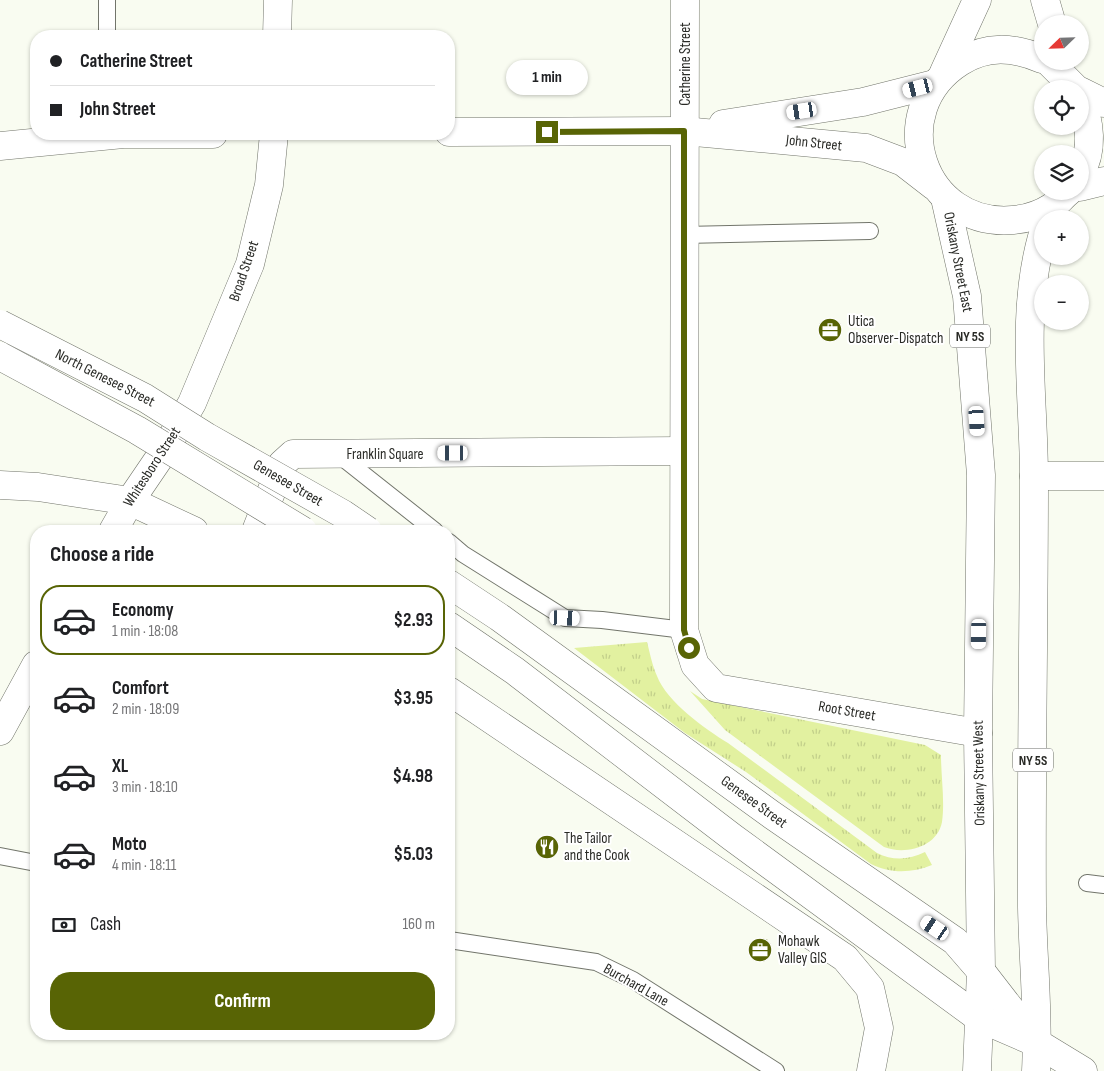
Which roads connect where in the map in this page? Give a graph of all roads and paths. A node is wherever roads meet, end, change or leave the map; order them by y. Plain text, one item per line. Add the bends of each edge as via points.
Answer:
1 (107, 0) edge
2 (278, 0) edge
3 (685, 0) edge
4 (977, 0) edge
5 (1044, 0) edge
6 (1049, 15) edge
7 (108, 30) dead end
8 (277, 30) edge
9 (1034, 56) edge
10 (1058, 70) edge
11 (939, 78) junction
12 (1069, 80) edge
13 (1089, 94) edge
14 (1104, 103) edge
15 (684, 131) junction
16 (455, 132) edge
17 (1089, 132) edge
18 (62, 140) edge
19 (273, 140) edge
20 (1089, 145) edge
21 (0, 146) edge
22 (1104, 181) edge
23 (1089, 185) edge
24 (940, 192) junction
25 (1056, 206) edge
26 (870, 231) dead end
27 (684, 236) junction
28 (1035, 265) edge
29 (0, 324) edge
30 (0, 356) edge
31 (192, 403) joint
32 (207, 437) joint
33 (684, 451) junction
34 (338, 454) junction
35 (981, 475) joint
36 (1034, 476) junction
37 (1104, 476) edge
38 (0, 485) edge
39 (130, 501) junction
40 (116, 525) edge
41 (181, 525) edge
42 (258, 525) edge
43 (293, 525) edge
44 (359, 525) edge
45 (427, 525) edge
46 (455, 546) edge
47 (455, 588) edge
48 (455, 630) edge
49 (684, 630) junction
50 (30, 676) edge
51 (716, 688) joint
52 (455, 695) edge
53 (0, 731) edge
54 (978, 733) junction
55 (0, 856) edge
56 (30, 862) edge
57 (1087, 883) dead end
58 (1104, 885) edge
59 (455, 941) edge
60 (981, 971) junction
61 (979, 1018) junction
62 (1037, 1043) junction
63 (776, 1071) edge
64 (872, 1071) edge
65 (977, 1071) edge
66 (1036, 1071) edge
67 (1083, 1071) edge

1 - 7 lane
2 - 8 main road
3 - 15 main road, Catherine Street
4 - 11 main road
5 - 6 main road
9 - 11 main road via 1023,51 995,49 975,52
10 - 12 main road
11 - 15 main road, John Street via 863,102
11 - 24 main road, Oriskany Street East via 922,108 917,135 922,162
13 - 14 main road
15 - 16 main road, John Street
15 - 24 main road, John Street via 866,148 903,162
15 - 27 main road, Catherine Street
17 - 20 main road
18 - 21 main road
19 - 31 main road, Broad Street via 269,185 250,264
22 - 23 main road
24 - 25 main road, John Street via 970,214 997,221 1025,219
24 - 35 main road, Oriskany Street East / NY 5S via 967,296
26 - 27 lane
27 - 33 main road, Catherine Street
28 - 36 main road, NY 5S via 1029,307
29 - 32 main road, North Genesee Street, bridge via 146,398
30 - 43 main road, North Genesee Street, bridge via 138,430
31 - 39 main road, Whitesboro Street via 164,452
32 - 44 main road, Genesee Street, bridge
33 - 34 main road, Franklin Square
33 - 49 main road, Catherine Street
34 - 42 main road, Franklin Square via 293,454 282,464
34 - 45 lane
35 - 54 main road, Oriskany Street West / NY 5S
36 - 37 main road
36 - 62 main road, NY 5S via 1032,908
38 - 39 main road via 38,487
39 - 40 main road, Whitesboro Street
39 - 41 main road
46 - 49 lane via 565,618
47 - 60 main road, Genesee Street via 500,617 772,815 955,941
48 - 61 main road, Genesee Street via 515,671 732,837
49 - 51 main road, Catherine Street via 695,665
50 - 53 main road
51 - 54 main road, Root Street
52 - 64 main road via 845,958 870,988 879,1028
54 - 60 main road, Oriskany Street West / NY 5S
55 - 56 lane
57 - 58 lane
59 - 63 lane, Burchard Lane via 596,962 633,980
60 - 61 main road, Oriskany Street West / NY 5S
60 - 62 main road, Genesee Street
61 - 62 main road, Genesee Street
61 - 65 main road, Oriskany Street West / NY 5S
62 - 66 main road, NY 5S
62 - 67 main road, Genesee Street

